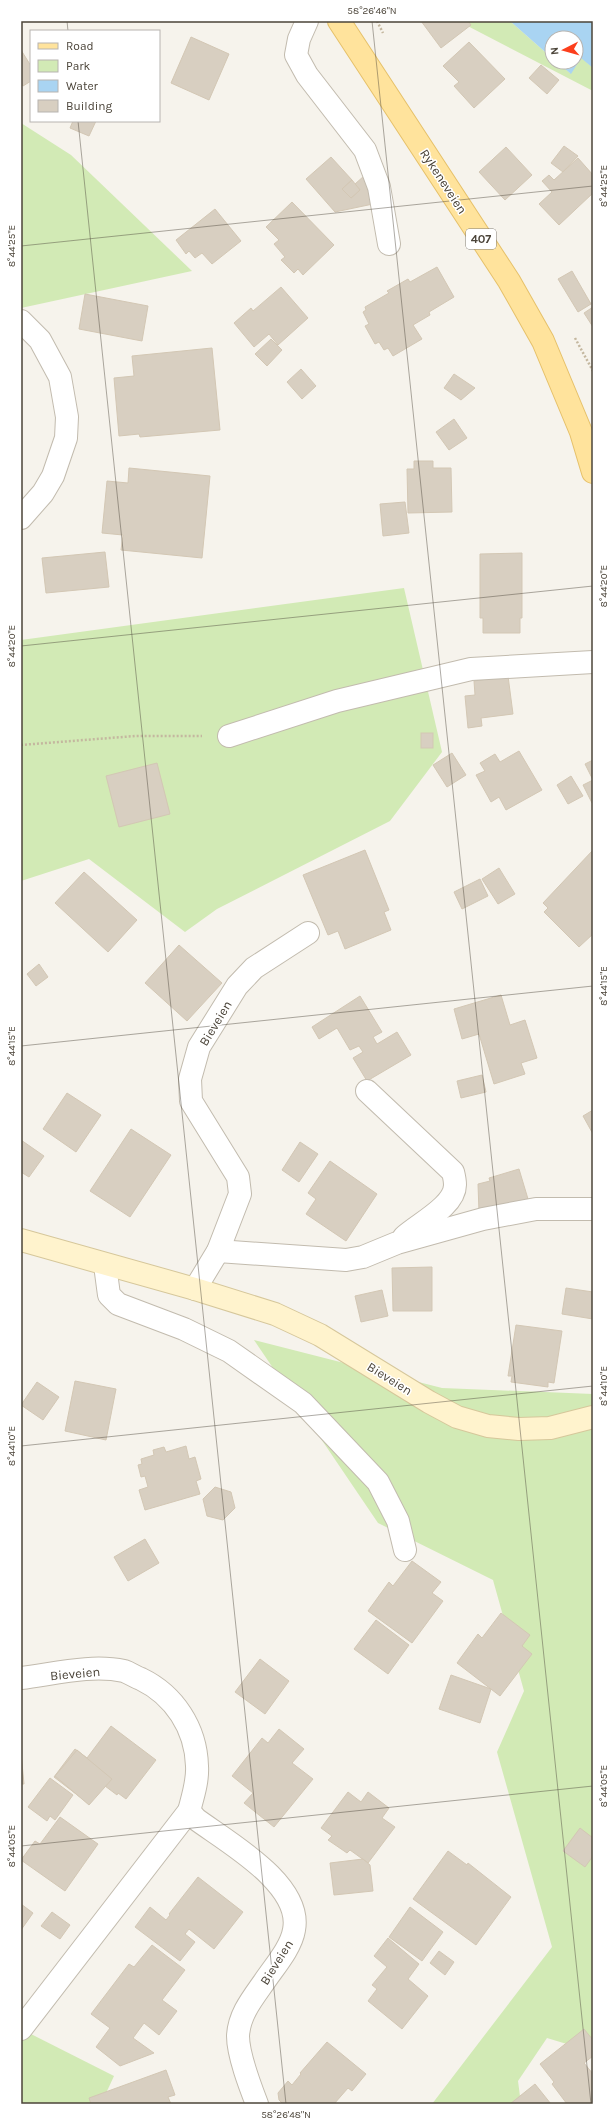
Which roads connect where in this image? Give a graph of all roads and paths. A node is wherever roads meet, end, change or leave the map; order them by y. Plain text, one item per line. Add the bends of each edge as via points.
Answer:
1 (307, 21) edge
2 (339, 21) edge
3 (389, 244) dead end
4 (21, 321) edge
5 (587, 430) edge
6 (593, 472) edge
7 (21, 518) edge
8 (593, 662) edge
9 (229, 736) joint
10 (21, 745) edge
11 (308, 933) dead end
12 (367, 1091) dead end
13 (593, 1209) edge
14 (21, 1240) edge
15 (397, 1243) junction
16 (218, 1251) junction
17 (105, 1264) junction
18 (195, 1289) junction
19 (593, 1417) edge
20 (406, 1550) dead end
21 (21, 1678) edge
22 (188, 1811) junction
23 (21, 2029) edge
24 (256, 2104) edge

1 - 3 street via 299,39 296,55 306,75 365,150 379,187
2 - 5 main road, Rykeneveien / 407 via 509,281 543,341
4 - 7 street via 40,340 60,377 67,417 66,438 53,476 43,493
5 - 6 main road, Rykeneveien / 407
8 - 9 street via 470,669 337,700
9 - 10 path via 135,736
11 - 16 street, Bieveien via 254,968 237,986 199,1047 190,1079 191,1101 238,1177 240,1194
12 - 15 street via 453,1172 455,1186 451,1197 440,1209
13 - 15 street via 536,1209 483,1219
14 - 17 street, Bieveien
15 - 16 street via 363,1257 346,1260
16 - 18 street, Bieveien
17 - 18 street, Bieveien
17 - 20 street via 109,1295 118,1304 184,1329 229,1351 303,1403 378,1482 398,1521
18 - 19 street, Bieveien via 275,1314 320,1335 457,1417 488,1426 519,1429 550,1428
21 - 22 street, Bieveien via 92,1669 124,1671 154,1685 174,1703 191,1732 197,1766 195,1791
22 - 23 street, Bieveien
22 - 24 street, Bieveien via 280,1884 294,1913 294,1930 288,1946 243,2013 241,2021 238,2037 246,2075

